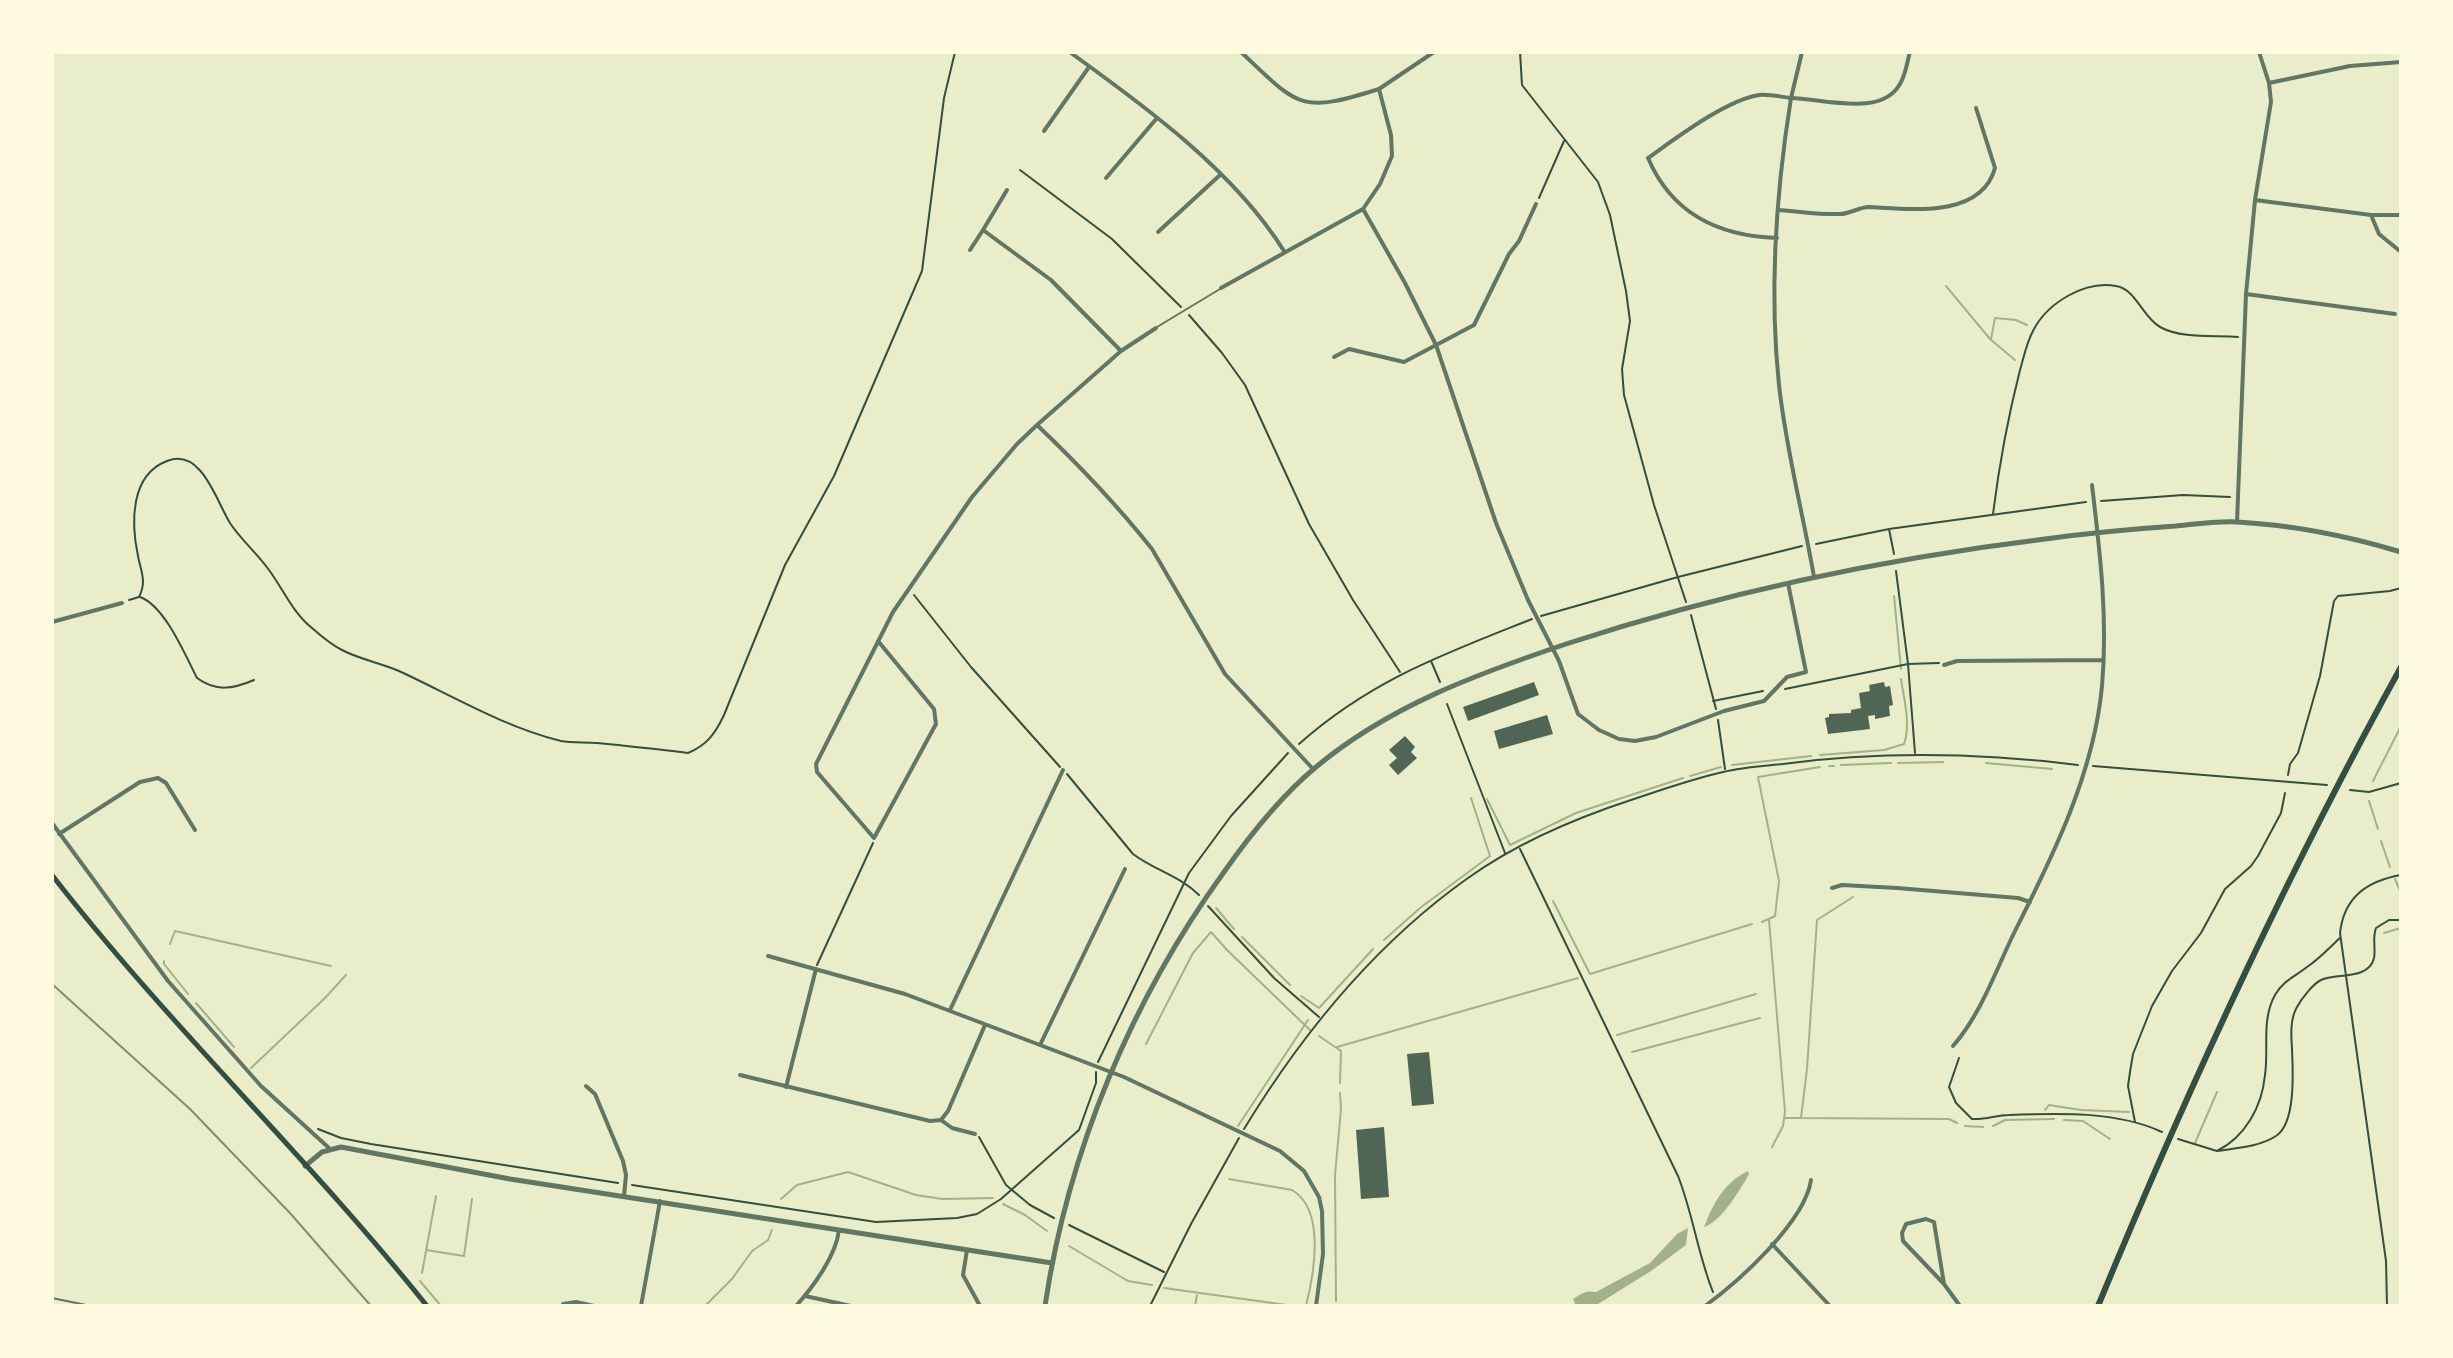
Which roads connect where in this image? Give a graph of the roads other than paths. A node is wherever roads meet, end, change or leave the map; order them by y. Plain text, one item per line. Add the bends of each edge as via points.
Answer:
1 (1241, 52) edge
2 (1434, 52) edge
3 (1802, 52) edge
4 (1910, 52) edge
5 (2259, 52) edge
6 (1071, 53) edge
7 (2401, 62) edge
8 (1089, 67) junction
9 (2269, 83) junction
10 (1379, 89) junction
11 (1791, 98) junction
12 (1976, 108) dead end
13 (1157, 118) junction
14 (1044, 131) dead end
15 (1220, 175) junction
16 (1106, 178) dead end
17 (1007, 190) dead end
18 (2255, 200) junction
19 (1536, 204) road end
20 (1363, 209) junction
21 (1778, 210) junction
22 (2371, 215) junction
23 (2401, 215) edge
24 (983, 230) junction
25 (1158, 232) dead end
26 (1777, 238) junction
27 (970, 250) dead end
28 (1284, 251) junction
29 (2401, 252) edge
30 (1221, 288) joint
31 (2246, 294) junction
32 (2395, 314) dead end
33 (1156, 328) joint
34 (1436, 345) junction
35 (1121, 351) junction
36 (1334, 357) dead end
37 (1037, 425) junction
38 (2092, 485) dead end
39 (2237, 522) junction
40 (2098, 532) junction
41 (2401, 552) edge
42 (1814, 577) junction
43 (1788, 583) junction
44 (122, 603) road end
45 (52, 622) edge
46 (878, 641) junction
47 (1552, 649) junction
48 (2103, 660) junction
49 (1944, 665) road end
50 (2401, 667) edge
51 (1313, 769) junction
52 (1063, 770) road end
53 (52, 823) edge
54 (195, 830) dead end
55 (59, 834) junction
56 (1125, 869) dead end
57 (52, 875) edge
58 (1832, 888) dead end
59 (2030, 902) junction
60 (768, 956) dead end
61 (816, 969) junction
62 (950, 1011) junction
63 (985, 1025) junction
64 (1040, 1045) junction
65 (1953, 1046) dead end
66 (1111, 1072) junction
67 (740, 1075) dead end
68 (586, 1086) dead end
69 (786, 1087) junction
70 (941, 1120) junction
71 (975, 1134) road end
72 (329, 1148) junction
73 (305, 1166) junction
74 (1811, 1180) dead end
75 (624, 1196) junction
76 (660, 1201) junction
77 (839, 1230) junction
78 (1772, 1244) junction
79 (967, 1250) junction
80 (1052, 1263) junction
81 (1944, 1284) junction
82 (805, 1296) junction
83 (52, 1298) edge
84 (563, 1304) dead end
85 (91, 1306) edge
86 (427, 1306) edge
87 (594, 1306) edge
88 (641, 1306) edge
89 (796, 1306) edge
90 (851, 1306) edge
91 (980, 1306) edge
92 (1045, 1306) edge
93 (1316, 1306) edge
94 (1706, 1306) edge
95 (1830, 1306) edge
96 (1960, 1306) edge
97 (2098, 1306) edge

1 - 10 street via 1282,91 1315,105
2 - 10 street
3 - 11 street
4 - 11 street via 1903,80 1885,100 1867,104
5 - 9 street
6 - 8 street
7 - 9 street via 2350,66
8 - 13 street
8 - 14 street
9 - 18 street via 2269,123
10 - 20 street via 1392,156
11 - 21 street
11 - 26 street via 1763,95 1737,102 1648,158 1670,195 1711,225 1745,236
12 - 21 street via 1995,168 1987,186 1973,197 1916,210
13 - 15 street
13 - 16 street
15 - 25 street
15 - 28 street
17 - 24 street
18 - 22 street
18 - 31 street
19 - 34 street via 1474,325
20 - 28 street
20 - 34 street
21 - 26 street
22 - 23 street
22 - 29 street via 2379,234
24 - 27 street
24 - 35 street via 1058,285
26 - 42 street via 1779,382
28 - 30 street
30 - 33 lane
31 - 32 street
31 - 39 street
33 - 35 street
34 - 36 street via 1404,362 1349,349
34 - 47 street via 1496,523
35 - 37 street
37 - 46 street via 949,527
37 - 51 street via 1152,549 1225,674
38 - 40 street
39 - 40 street
39 - 41 street via 2339,536
40 - 42 street
40 - 48 street
42 - 43 street
43 - 47 street
43 - 47 street via 1806,672 1787,677 1764,701 1656,737 1619,739 1578,714
44 - 45 street
46 - 46 street via 816,764 817,772 874,838 937,718
47 - 51 street via 1413,703
48 - 49 street
48 - 59 street via 2087,758
50 - 97 highway via 2229,1005
51 - 66 street via 1243,846 1195,911
52 - 62 street
53 - 55 street
54 - 55 street via 158,778 140,782
55 - 72 street via 168,981 261,1086
56 - 64 street
57 - 73 main road via 130,971
58 - 59 street via 1897,888
59 - 65 street
60 - 61 street
61 - 62 street
61 - 69 street
62 - 63 street
63 - 64 street
63 - 70 street
64 - 66 street
66 - 80 street via 1075,1173
66 - 93 street via 1280,1151 1304,1171 1322,1211
67 - 69 street
68 - 75 street via 595,1094 623,1161
69 - 70 street
70 - 71 street
72 - 73 street
72 - 75 street
73 - 86 main road
74 - 78 street via 1801,1206
75 - 76 street
76 - 77 street
76 - 88 street
77 - 79 street
77 - 82 street via 836,1245
78 - 94 street
78 - 95 street
79 - 80 street
79 - 91 street via 963,1275
80 - 92 street
81 - 81 street via 1934,1222 1906,1224 1903,1241
81 - 96 street
82 - 89 street
82 - 90 street
83 - 85 lane
84 - 87 street

